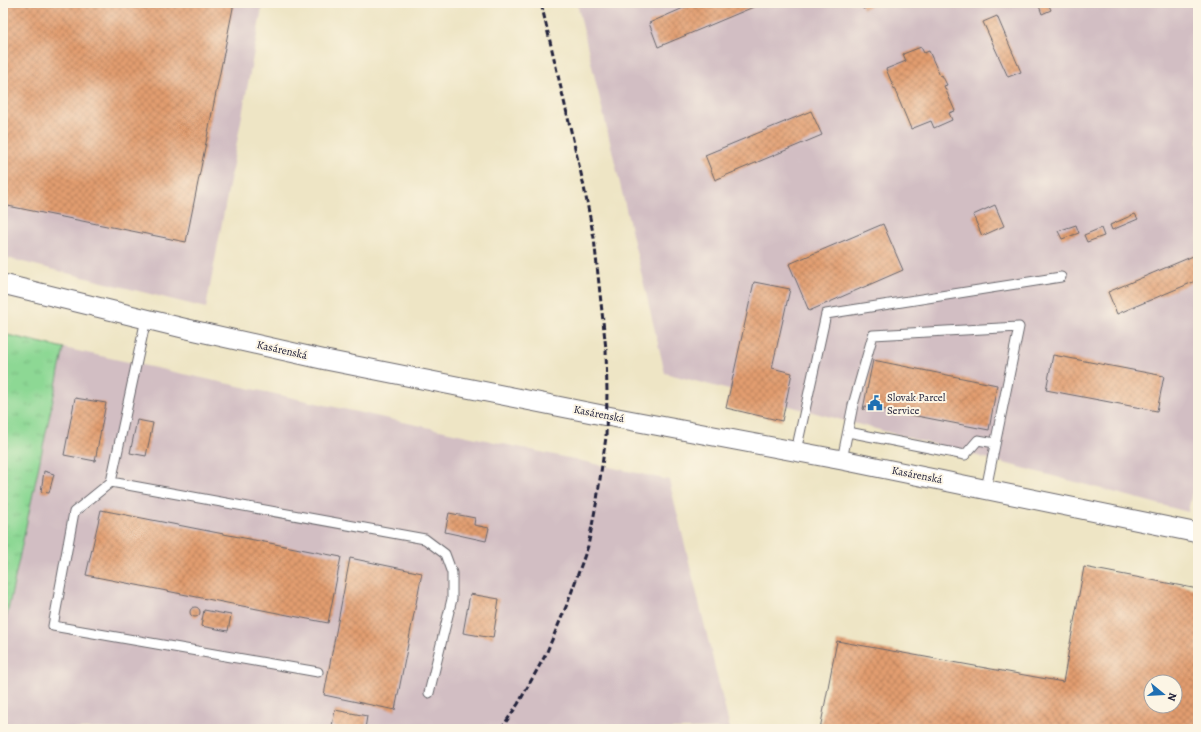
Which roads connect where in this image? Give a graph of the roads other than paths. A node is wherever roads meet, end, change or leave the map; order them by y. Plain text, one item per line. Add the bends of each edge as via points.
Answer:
1 (1061, 277) dead end
2 (3, 284) edge
3 (146, 319) junction
4 (848, 432) junction
5 (995, 443) junction
6 (796, 451) junction
7 (842, 460) junction
8 (111, 482) junction
9 (986, 489) junction
10 (1198, 533) edge
11 (318, 672) dead end
12 (429, 693) dead end

1 - 6 lane via 826,314
2 - 3 street, Kasárenská
3 - 6 street, Kasárenská via 326,360
3 - 8 lane
4 - 5 lane via 965,455 978,440
4 - 5 lane via 872,335 1018,327
4 - 7 lane
5 - 9 lane
6 - 7 street, Kasárenská
7 - 9 street, Kasárenská
8 - 11 lane via 74,512 53,626
8 - 12 lane via 425,539 445,554 452,573 452,599
9 - 10 street, Kasárenská

